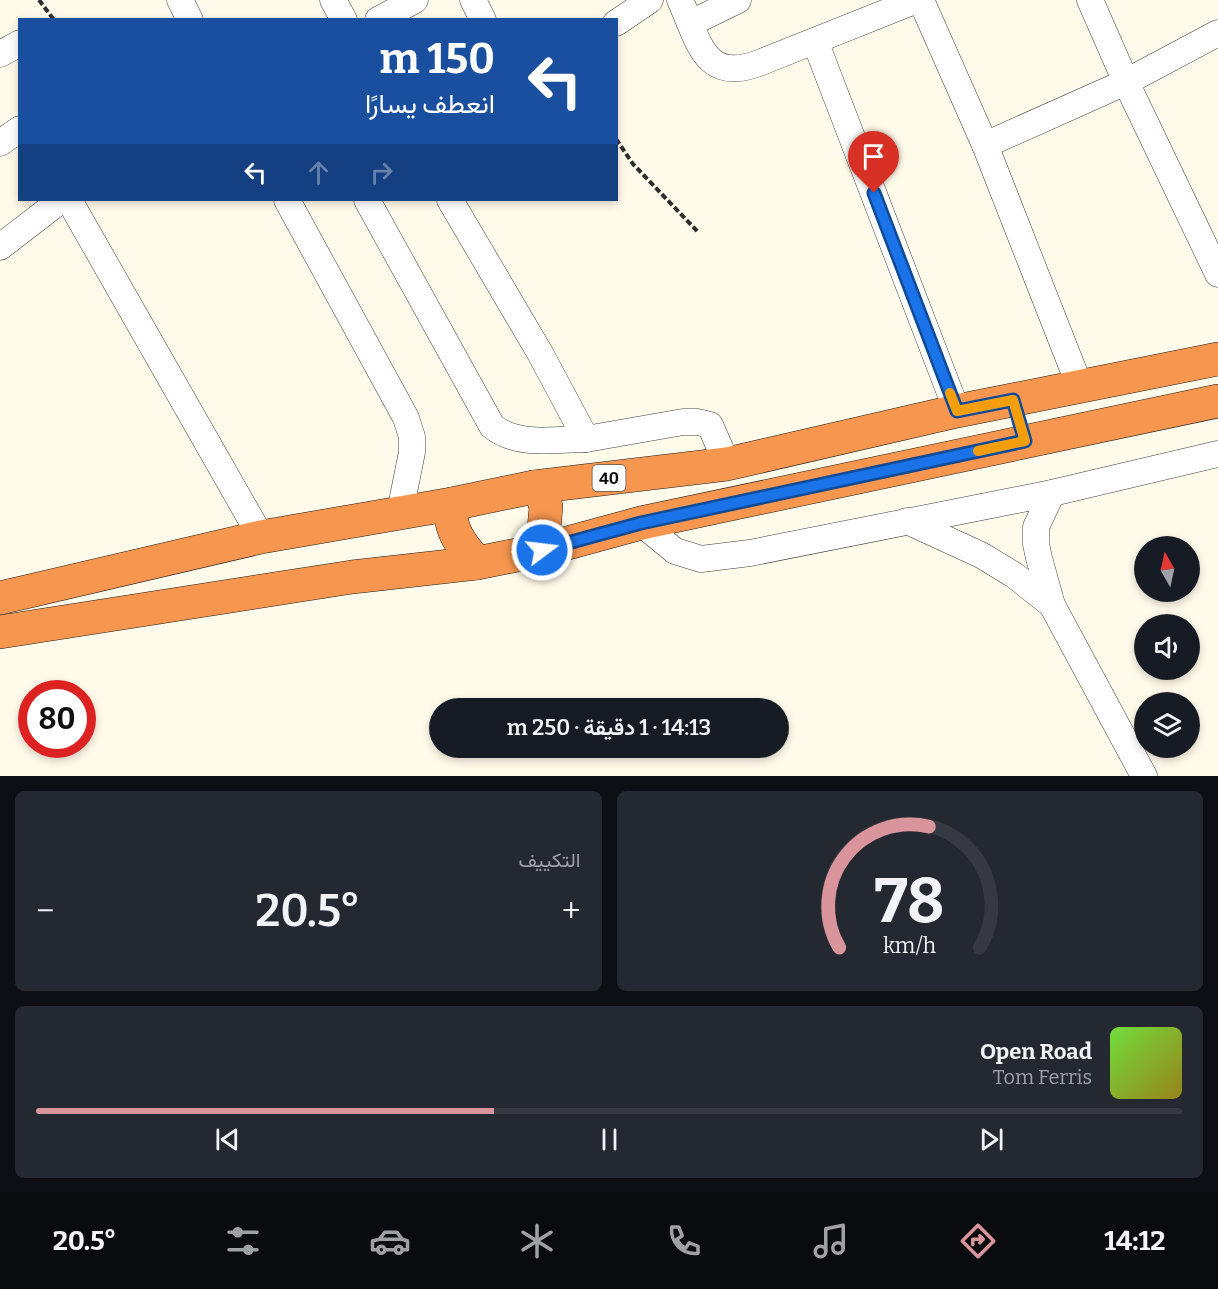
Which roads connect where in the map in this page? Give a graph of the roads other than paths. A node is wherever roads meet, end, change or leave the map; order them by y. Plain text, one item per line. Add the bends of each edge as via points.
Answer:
1 (180, 0) edge
2 (333, 0) edge
3 (415, 0) edge
4 (473, 0) edge
5 (650, 0) edge
6 (680, 0) edge
7 (738, 0) edge
8 (916, 0) edge
9 (921, 0) edge
10 (1090, 0) edge
11 (189, 18) edge
12 (343, 18) edge
13 (382, 18) edge
14 (482, 18) edge
15 (618, 22) edge
16 (690, 23) junction
17 (1218, 33) edge
18 (815, 41) junction
19 (18, 44) edge
20 (0, 54) edge
21 (1126, 81) junction
22 (18, 130) edge
23 (0, 143) edge
24 (984, 145) junction
25 (60, 201) edge
26 (70, 201) edge
27 (288, 201) edge
28 (368, 201) edge
29 (451, 201) edge
30 (0, 247) edge
31 (1218, 274) edge
32 (1218, 359) edge
33 (1080, 387) junction
34 (1013, 400) junction
35 (1218, 401) edge
36 (957, 411) junction
37 (586, 439) junction
38 (1025, 441) junction
39 (1218, 454) edge
40 (727, 464) junction
41 (534, 487) junction
42 (1052, 493) junction
43 (452, 504) junction
44 (400, 512) junction
45 (907, 521) junction
46 (641, 523) junction
47 (261, 537) junction
48 (542, 550) junction
49 (477, 563) junction
50 (0, 598) edge
51 (1052, 605) junction
52 (0, 632) edge
53 (1144, 776) edge

1 - 11 street
2 - 12 street
3 - 13 street
4 - 14 street
5 - 15 street
6 - 16 street
7 - 16 street
8 - 18 street
9 - 24 street
10 - 21 street
16 - 18 street via 711,62 735,70
17 - 21 street
18 - 36 street
19 - 20 street
21 - 24 street
21 - 31 street
22 - 23 street
24 - 33 street
25 - 30 street
26 - 47 street
27 - 44 street via 406,418 412,452
28 - 37 street via 492,426 520,439
29 - 37 street
32 - 33 highway, 40
33 - 34 highway, 40
34 - 36 highway, 40
34 - 38 highway
35 - 38 highway
36 - 40 highway, 40
37 - 40 street via 698,422 711,425
38 - 46 highway
39 - 42 street
40 - 41 highway, 40
41 - 43 highway, 40
41 - 48 highway via 540,489 546,507
42 - 45 street
42 - 51 street via 1036,527 1036,544
43 - 44 highway, 40
43 - 49 highway via 451,517 458,541
44 - 47 highway, 40
45 - 46 street via 701,559 675,551
45 - 51 street via 981,555
46 - 48 highway
47 - 50 highway, 40
48 - 49 highway
49 - 52 highway via 352,577
51 - 53 street

